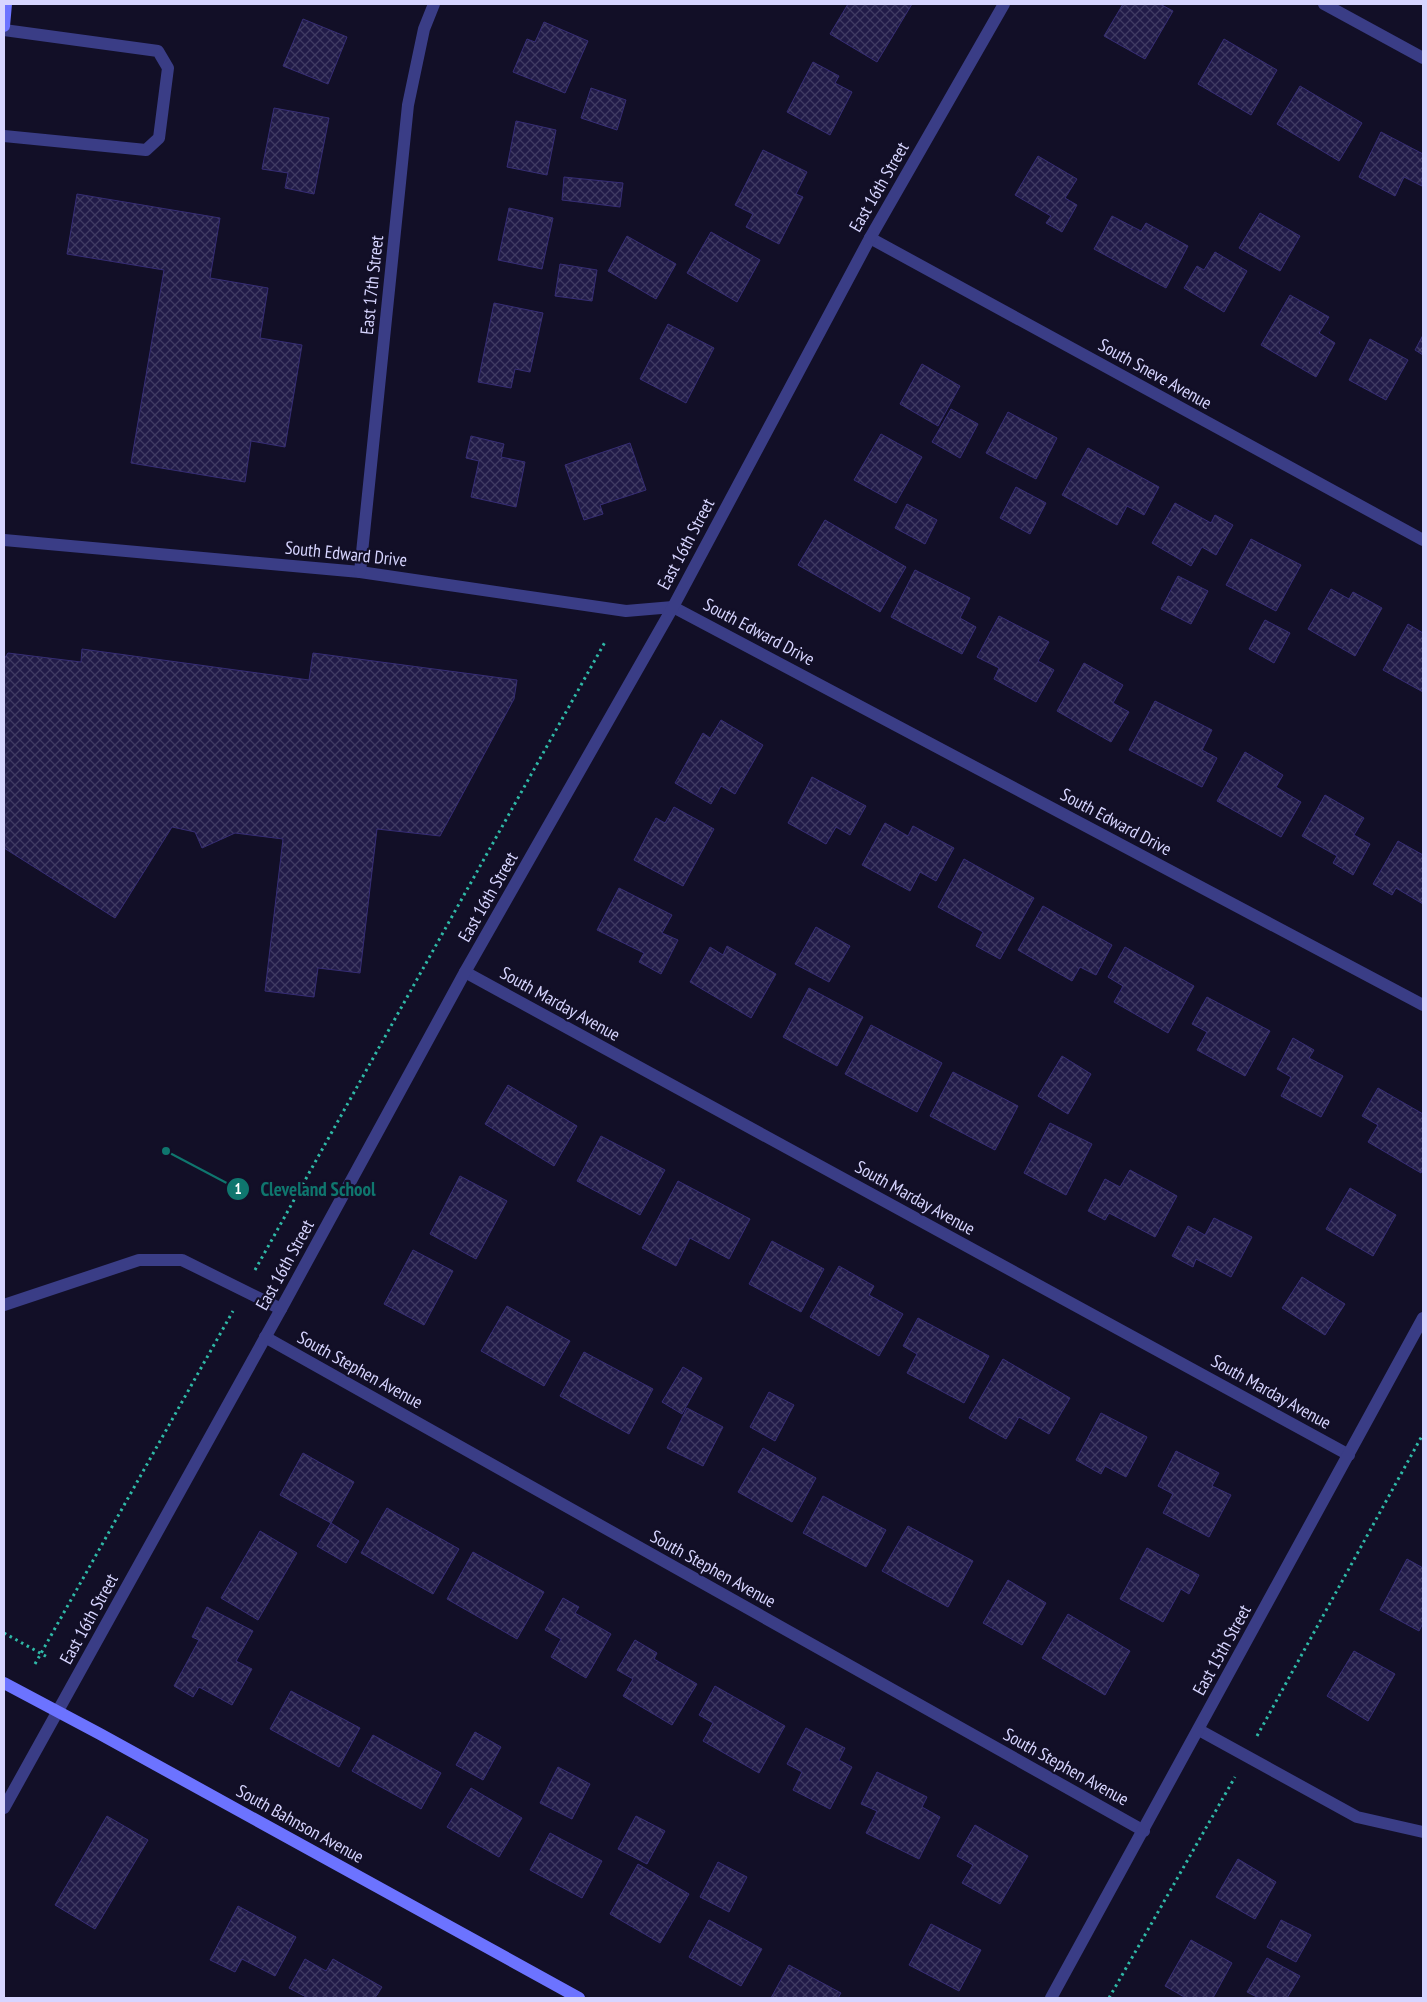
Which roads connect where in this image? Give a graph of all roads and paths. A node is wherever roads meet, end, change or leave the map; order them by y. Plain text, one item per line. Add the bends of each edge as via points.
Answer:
1 (6, 4) edge
2 (434, 4) edge
3 (1004, 4) edge
4 (1324, 4) edge
5 (4, 26) edge
6 (4, 30) edge
7 (1423, 58) edge
8 (4, 136) edge
9 (870, 238) junction
10 (4, 540) edge
11 (1423, 540) edge
12 (360, 572) junction
13 (673, 607) junction
14 (605, 642) dead end
15 (465, 972) junction
16 (1423, 1005) edge
17 (244, 1290) junction
18 (4, 1305) edge
19 (281, 1309) junction
20 (1423, 1318) edge
21 (265, 1337) junction
22 (1423, 1434) edge
23 (1349, 1455) junction
24 (4, 1634) edge
25 (41, 1654) junction
26 (49, 1658) dead end
27 (34, 1664) dead end
28 (4, 1683) edge
29 (57, 1711) junction
30 (1199, 1730) junction
31 (1246, 1756) junction
32 (4, 1808) edge
33 (1144, 1831) junction
34 (1423, 1832) edge
35 (579, 1998) edge
36 (1052, 1998) edge
37 (1109, 1998) edge

1 - 5 street
2 - 12 street, East 17th Street via 424,29 408,105
3 - 9 street, East 16th Street
4 - 7 street
6 - 8 street via 158,51 168,68 160,138 146,150
9 - 11 street, South Sneve Avenue
9 - 13 street, East 16th Street
10 - 12 street, South Edward Drive
12 - 13 street, South Edward Drive via 626,611
13 - 15 street, East 16th Street
13 - 16 street, South Edward Drive
14 - 17 path
15 - 19 street, East 16th Street
15 - 23 street, South Marday Avenue
17 - 18 street via 182,1260 139,1260
17 - 19 street
17 - 25 path
19 - 21 street, East 16th Street
20 - 23 street, East 15th Street
21 - 29 street, East 16th Street
21 - 33 street, South Stephen Avenue
22 - 31 path
23 - 30 street, East 15th Street
24 - 25 path
25 - 26 path
25 - 27 path
28 - 29 street, South Bahnson Avenue
29 - 32 street, East 16th Street
29 - 35 street, South Bahnson Avenue
30 - 31 street
30 - 33 street, East 15th Street
31 - 34 street via 1357,1817
31 - 37 path
33 - 36 street, East 15th Street

